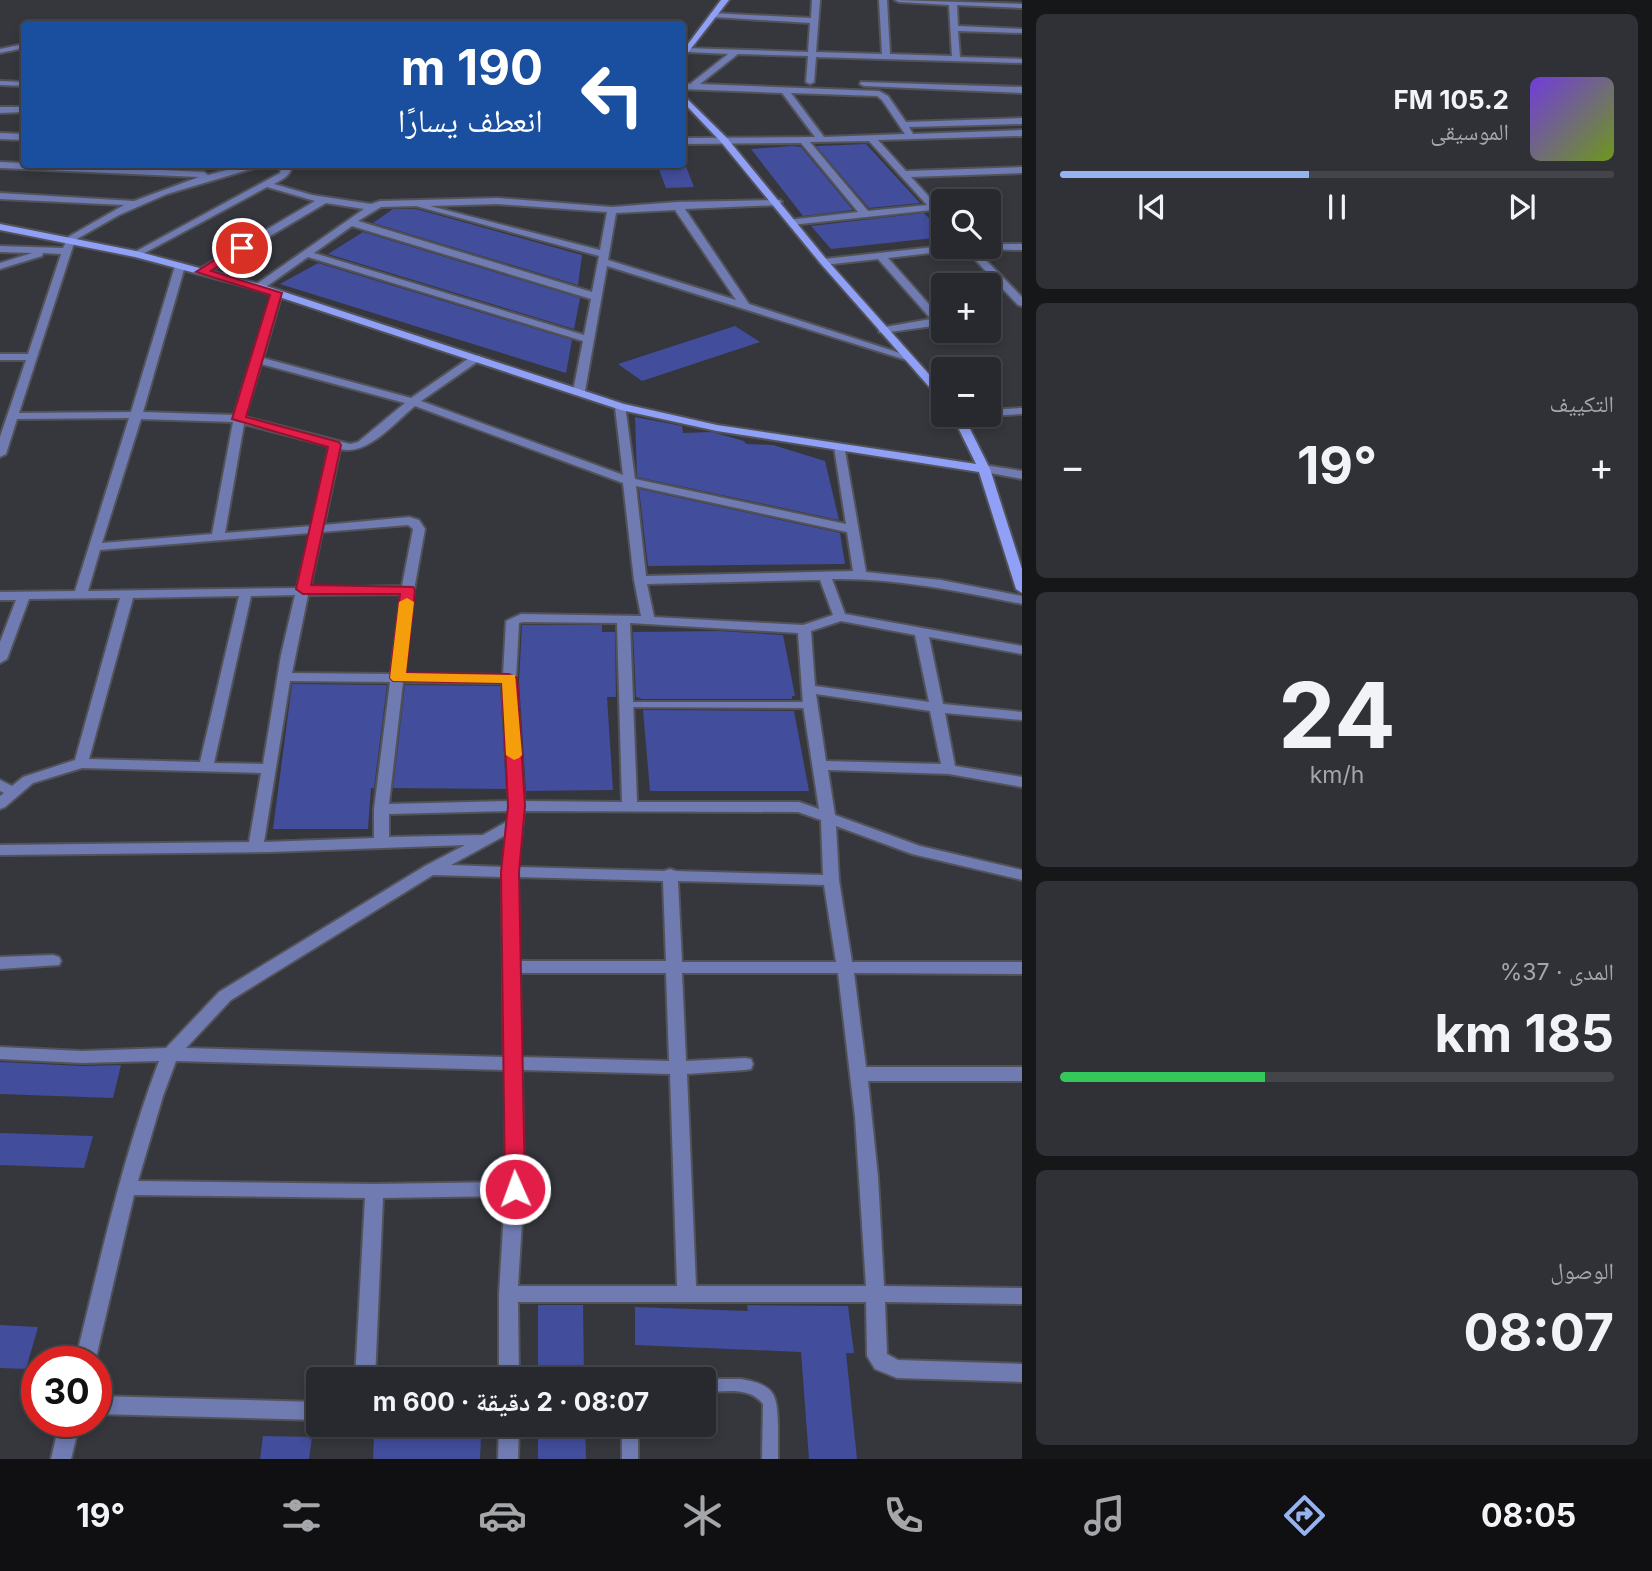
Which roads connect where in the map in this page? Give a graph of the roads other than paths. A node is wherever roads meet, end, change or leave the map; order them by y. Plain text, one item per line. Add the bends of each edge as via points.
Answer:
1 (725, 0) edge
2 (816, 0) edge
3 (883, 0) edge
4 (899, 0) edge
5 (953, 3) junction
6 (1022, 6) edge
7 (714, 15) junction
8 (815, 21) junction
9 (954, 29) junction
10 (1022, 32) edge
11 (21, 47) edge
12 (0, 51) edge
13 (737, 51) junction
14 (686, 53) edge
15 (813, 53) junction
16 (686, 54) edge
17 (886, 56) junction
18 (956, 58) junction
19 (1022, 62) edge
20 (810, 82) junction
21 (0, 83) edge
22 (21, 84) edge
23 (687, 86) edge
24 (786, 90) junction
25 (1022, 90) edge
26 (686, 100) edge
27 (21, 110) edge
28 (1, 111) edge
29 (1022, 121) edge
30 (903, 125) junction
31 (1022, 133) edge
32 (0, 136) edge
33 (21, 137) edge
34 (911, 137) junction
35 (871, 138) junction
36 (821, 139) junction
37 (724, 140) junction
38 (803, 140) junction
39 (686, 141) edge
40 (0, 165) edge
41 (21, 166) edge
42 (59, 168) edge
43 (248, 168) edge
44 (287, 168) edge
45 (1022, 170) edge
46 (905, 174) junction
47 (216, 176) junction
48 (266, 184) junction
49 (0, 196) edge
50 (324, 200) junction
51 (406, 202) junction
52 (777, 202) junction
53 (134, 203) junction
54 (931, 204) edge
55 (677, 205) junction
56 (372, 207) junction
57 (931, 207) edge
58 (612, 210) junction
59 (865, 214) junction
60 (791, 222) junction
61 (353, 223) junction
62 (0, 227) edge
63 (71, 239) junction
64 (1001, 247) edge
65 (1022, 247) edge
66 (0, 249) edge
67 (47, 250) junction
68 (931, 250) edge
69 (67, 251) junction
70 (136, 254) junction
71 (308, 254) junction
72 (881, 256) junction
73 (602, 258) junction
74 (980, 259) edge
75 (824, 262) junction
76 (0, 266) edge
77 (180, 266) junction
78 (202, 272) junction
79 (259, 287) junction
80 (277, 293) junction
81 (596, 297) junction
82 (1022, 303) edge
83 (746, 307) junction
84 (883, 330) junction
85 (589, 340) junction
86 (0, 357) edge
87 (32, 357) junction
88 (907, 357) junction
89 (476, 358) junction
90 (257, 359) junction
91 (931, 383) edge
92 (579, 391) junction
93 (413, 402) junction
94 (621, 407) junction
95 (1022, 411) edge
96 (1001, 412) edge
97 (12, 415) junction
98 (136, 415) junction
99 (239, 419) junction
100 (964, 427) edge
101 (335, 445) junction
102 (840, 447) junction
103 (0, 454) edge
104 (984, 469) junction
105 (1022, 475) edge
106 (629, 481) junction
107 (317, 529) junction
108 (851, 529) junction
109 (218, 537) junction
110 (95, 547) junction
111 (1017, 559) edge
112 (860, 575) junction
113 (825, 577) junction
114 (640, 580) junction
115 (303, 589) junction
116 (1022, 589) edge
117 (408, 590) junction
118 (246, 593) junction
119 (80, 595) junction
120 (127, 595) junction
121 (0, 596) edge
122 (24, 596) junction
123 (1022, 600) edge
124 (840, 617) junction
125 (623, 620) junction
126 (648, 621) junction
127 (804, 629) junction
128 (921, 630) junction
129 (1022, 650) edge
130 (0, 659) edge
131 (286, 677) junction
132 (398, 678) junction
133 (509, 678) junction
134 (809, 697) junction
135 (625, 705) junction
136 (936, 708) junction
137 (1022, 716) edge
138 (81, 763) junction
139 (818, 765) junction
140 (206, 768) junction
141 (268, 769) junction
142 (949, 769) junction
143 (1022, 782) edge
144 (7, 788) edge
145 (0, 804) edge
146 (517, 806) junction
147 (630, 807) junction
148 (382, 809) junction
149 (828, 817) junction
150 (515, 824) junction
151 (485, 838) junction
152 (382, 842) junction
153 (256, 846) junction
154 (0, 850) edge
155 (430, 870) junction
156 (510, 872) junction
157 (670, 874) junction
158 (1022, 875) edge
159 (831, 880) junction
160 (53, 961) dead end
161 (0, 963) edge
162 (510, 967) junction
163 (846, 968) junction
164 (1022, 968) edge
165 (674, 969) junction
166 (0, 1053) edge
167 (170, 1054) junction
168 (511, 1063) junction
169 (745, 1064) dead end
170 (678, 1068) junction
171 (858, 1074) junction
172 (1022, 1074) edge
173 (127, 1188) junction
174 (515, 1189) junction
175 (374, 1191) junction
176 (876, 1291) junction
177 (508, 1294) junction
178 (687, 1295) junction
179 (1022, 1296) edge
180 (89, 1346) edge
181 (366, 1367) edge
182 (509, 1367) edge
183 (1022, 1373) edge
184 (716, 1386) edge
185 (112, 1405) edge
186 (306, 1411) edge
187 (66, 1437) edge
188 (509, 1437) edge
189 (630, 1437) edge
190 (61, 1459) edge
191 (508, 1459) edge
192 (630, 1459) edge
193 (770, 1459) edge

1 - 7 main road
2 - 8 street
3 - 17 street
4 - 5 street
5 - 6 street
5 - 9 street
7 - 8 street
7 - 14 main road
8 - 15 street
9 - 10 street
9 - 18 street
11 - 12 street
13 - 15 street
13 - 16 street
13 - 23 street
15 - 17 street
15 - 20 street
17 - 18 street
18 - 19 street
20 - 24 street
20 - 25 street
21 - 22 street
23 - 24 street
24 - 30 street via 879,94
24 - 36 street
26 - 37 main road
27 - 28 street
29 - 30 street
30 - 34 street
31 - 34 street
32 - 33 street
34 - 35 street
35 - 36 street
35 - 46 street
36 - 38 street
37 - 38 street
37 - 39 street
37 - 52 main road
38 - 59 street
40 - 41 street
42 - 47 street
43 - 47 street
44 - 48 street
45 - 46 street
46 - 54 street
47 - 53 street
48 - 50 street
48 - 70 street
49 - 53 street
50 - 56 street
50 - 78 street
51 - 56 street
51 - 58 street via 497,201
51 - 73 street
52 - 55 street
52 - 60 main road
53 - 63 street
55 - 58 street
55 - 83 street
56 - 61 street
57 - 59 street
58 - 73 street
59 - 60 street
60 - 75 main road
61 - 71 street
61 - 81 street
62 - 63 main road
63 - 69 street
63 - 70 main road
64 - 65 street
66 - 67 street
67 - 69 street
67 - 76 street
68 - 72 street
69 - 87 street
70 - 77 main road
71 - 79 street
71 - 85 street
72 - 75 street
72 - 84 street via 937,319
73 - 81 street
73 - 83 street
74 - 82 street
75 - 84 main road
77 - 78 main road
77 - 98 street
78 - 79 main road
79 - 80 main road
80 - 89 main road
80 - 90 street
81 - 85 street
83 - 88 street
84 - 88 main road
85 - 92 street
86 - 87 street
87 - 97 street
88 - 91 main road
89 - 92 main road
89 - 93 street
90 - 93 street
90 - 99 street
92 - 94 main road
93 - 101 street via 362,443 350,448
93 - 106 street
94 - 102 main road
94 - 106 street
95 - 96 street
97 - 98 street
97 - 103 street
98 - 99 street
98 - 110 street
99 - 101 street
99 - 109 street
100 - 104 main road
101 - 107 street
102 - 104 main road
102 - 108 street
104 - 105 street
104 - 111 main road
106 - 108 street
106 - 114 street
107 - 109 street
107 - 115 street
107 - 117 street via 415,523 419,529
108 - 112 street
109 - 110 street
110 - 119 street
111 - 116 main road
112 - 113 street
112 - 123 street
113 - 114 street
113 - 124 street
114 - 126 street
115 - 117 street
115 - 118 street
115 - 131 street
117 - 132 street
118 - 120 street
118 - 140 street
119 - 120 street
119 - 122 street
120 - 138 street
121 - 122 street
122 - 130 street
124 - 127 street
124 - 128 street
125 - 126 street
125 - 133 street via 515,620
125 - 135 street
126 - 127 street
127 - 134 street
128 - 129 street
128 - 136 street
131 - 132 street
131 - 141 street
132 - 133 street
132 - 148 street
133 - 146 street
134 - 135 lane
134 - 136 street
134 - 139 street
135 - 147 street
136 - 137 street
136 - 142 street
138 - 140 street
138 - 144 street
139 - 142 street
139 - 149 street
140 - 141 street
141 - 153 street
142 - 143 street
144 - 145 street
146 - 147 street
146 - 148 street
146 - 150 street
147 - 149 street via 785,805 810,808
148 - 152 street
149 - 158 street via 917,850
149 - 159 street
150 - 151 street
150 - 156 street
151 - 152 street
151 - 155 street
152 - 153 street
153 - 154 street
155 - 156 street
155 - 167 street via 225,996
156 - 157 street
156 - 162 street
157 - 159 street
157 - 165 street
159 - 163 street
160 - 161 street
162 - 165 street
162 - 168 street
163 - 164 street
163 - 165 street
163 - 171 street
165 - 170 street
166 - 167 street via 82,1057
167 - 168 street
167 - 173 street
168 - 170 street
168 - 174 street
169 - 170 street
170 - 178 street
171 - 172 street
171 - 176 street
173 - 175 street
173 - 180 street
174 - 175 street
174 - 177 street
175 - 181 street
176 - 178 street
176 - 179 street
176 - 183 street via 877,1356 889,1367
177 - 178 street
177 - 182 street
184 - 193 lane via 757,1388 767,1396
185 - 186 street
187 - 190 street
188 - 191 street
189 - 192 lane

